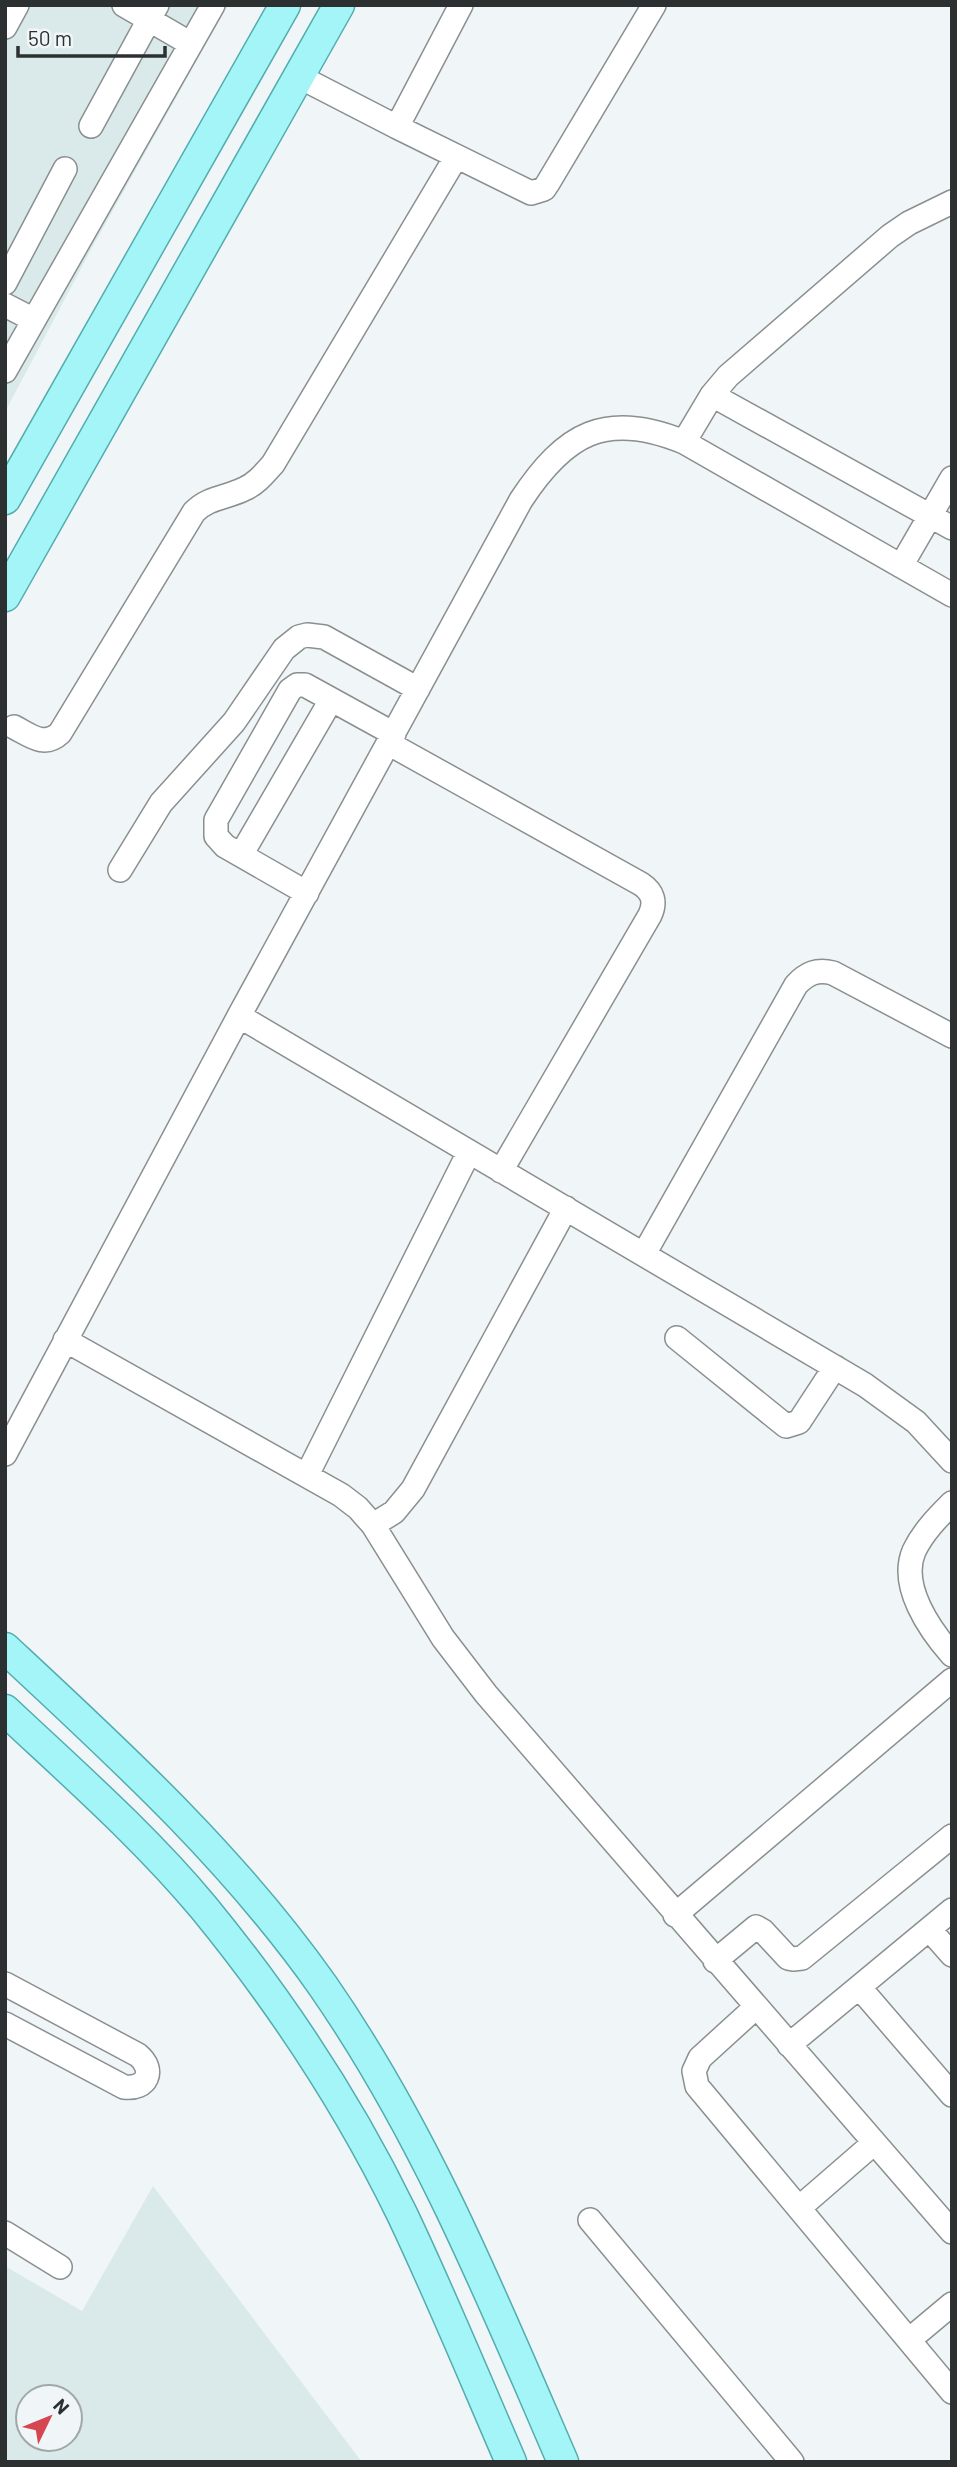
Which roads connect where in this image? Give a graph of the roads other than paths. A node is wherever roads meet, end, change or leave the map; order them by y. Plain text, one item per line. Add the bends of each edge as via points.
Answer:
1 (17, 5) edge
2 (124, 5) edge
3 (213, 5) edge
4 (285, 5) edge
5 (339, 5) edge
6 (461, 5) edge
7 (654, 5) edge
8 (153, 13) edge
9 (5, 27) edge
10 (191, 44) junction
11 (298, 76) junction
12 (91, 126) dead end
13 (397, 127) junction
14 (456, 157) junction
15 (65, 169) dead end
16 (952, 202) edge
17 (6, 277) edge
18 (5, 304) edge
19 (34, 320) junction
20 (5, 371) edge
21 (712, 395) junction
22 (684, 442) junction
23 (952, 478) edge
24 (5, 499) edge
25 (930, 516) junction
26 (952, 528) edge
27 (901, 566) junction
28 (952, 595) edge
29 (5, 596) edge
30 (418, 689) junction
31 (331, 700) junction
32 (14, 727) dead end
33 (391, 739) junction
34 (241, 855) junction
35 (120, 870) dead end
36 (307, 893) junction
37 (239, 1016) junction
38 (952, 1036) edge
39 (469, 1152) junction
40 (501, 1171) junction
41 (566, 1208) junction
42 (644, 1254) junction
43 (677, 1338) dead end
44 (65, 1340) junction
45 (835, 1367) junction
46 (5, 1454) edge
47 (952, 1461) edge
48 (307, 1475) junction
49 (952, 1503) edge
50 (373, 1525) junction
51 (5, 1648) edge
52 (952, 1655) edge
53 (952, 1680) edge
54 (5, 1710) edge
55 (952, 1836) edge
56 (952, 1910) edge
57 (675, 1915) junction
58 (929, 1929) junction
59 (952, 1955) edge
60 (715, 1961) junction
61 (5, 1984) edge
62 (859, 1987) junction
63 (756, 2007) junction
64 (5, 2024) edge
65 (789, 2045) junction
66 (952, 2095) edge
67 (874, 2143) junction
68 (799, 2208) junction
69 (590, 2220) dead end
70 (952, 2232) edge
71 (5, 2233) edge
72 (60, 2267) dead end
73 (952, 2304) edge
74 (909, 2340) junction
75 (952, 2392) edge
76 (511, 2462) edge
77 (563, 2462) edge
78 (792, 2462) edge

1 - 9 lane
2 - 8 lane
3 - 10 lane
4 - 24 main road
5 - 11 main road
6 - 13 lane
7 - 14 lane via 544,189 523,191
8 - 10 lane
8 - 12 lane
10 - 19 lane
11 - 13 lane
11 - 29 main road
13 - 14 lane
14 - 32 lane via 273,464 253,485 204,503 194,512 60,733 44,741
15 - 17 lane
16 - 21 lane via 890,236
18 - 19 lane
19 - 20 lane
21 - 22 lane
21 - 25 lane
22 - 27 lane
22 - 30 lane via 646,430 599,429 557,454 521,499
23 - 25 lane
25 - 26 lane
25 - 27 lane
27 - 28 lane
30 - 33 lane
30 - 35 lane via 324,637 307,635 291,642 234,722 162,803
31 - 33 lane
31 - 34 lane
31 - 34 lane via 301,684 290,690 216,820 216,836
33 - 36 lane
33 - 40 lane via 641,884 653,900 650,915
34 - 36 lane
36 - 37 lane
37 - 39 lane
37 - 44 lane
38 - 42 lane via 832,973 803,977
39 - 40 lane
39 - 48 lane
40 - 41 lane
41 - 42 lane
41 - 50 lane via 413,1489 394,1511
42 - 45 lane
43 - 45 lane via 786,1426 799,1422
44 - 46 lane
44 - 48 lane
45 - 47 lane via 916,1422
48 - 50 lane via 349,1500
49 - 52 lane via 923,1536 913,1553 911,1570 920,1609
50 - 57 lane via 473,1679
51 - 77 main road via 193,1828 251,1892 329,1995 421,2146
53 - 57 lane
54 - 76 main road via 109,1808 192,1896 288,2020 361,2136 401,2213
55 - 60 lane via 802,1958 788,1958 756,1927
56 - 58 lane
57 - 60 lane
58 - 59 lane
58 - 62 lane
60 - 63 lane
61 - 64 lane via 138,2055 148,2069 146,2078 141,2085 124,2087
62 - 65 lane
62 - 66 lane
63 - 65 lane
63 - 68 lane via 700,2058 694,2078
65 - 67 lane
67 - 68 lane
67 - 70 lane
68 - 74 lane
69 - 78 lane
71 - 72 lane
73 - 74 lane
74 - 75 lane

